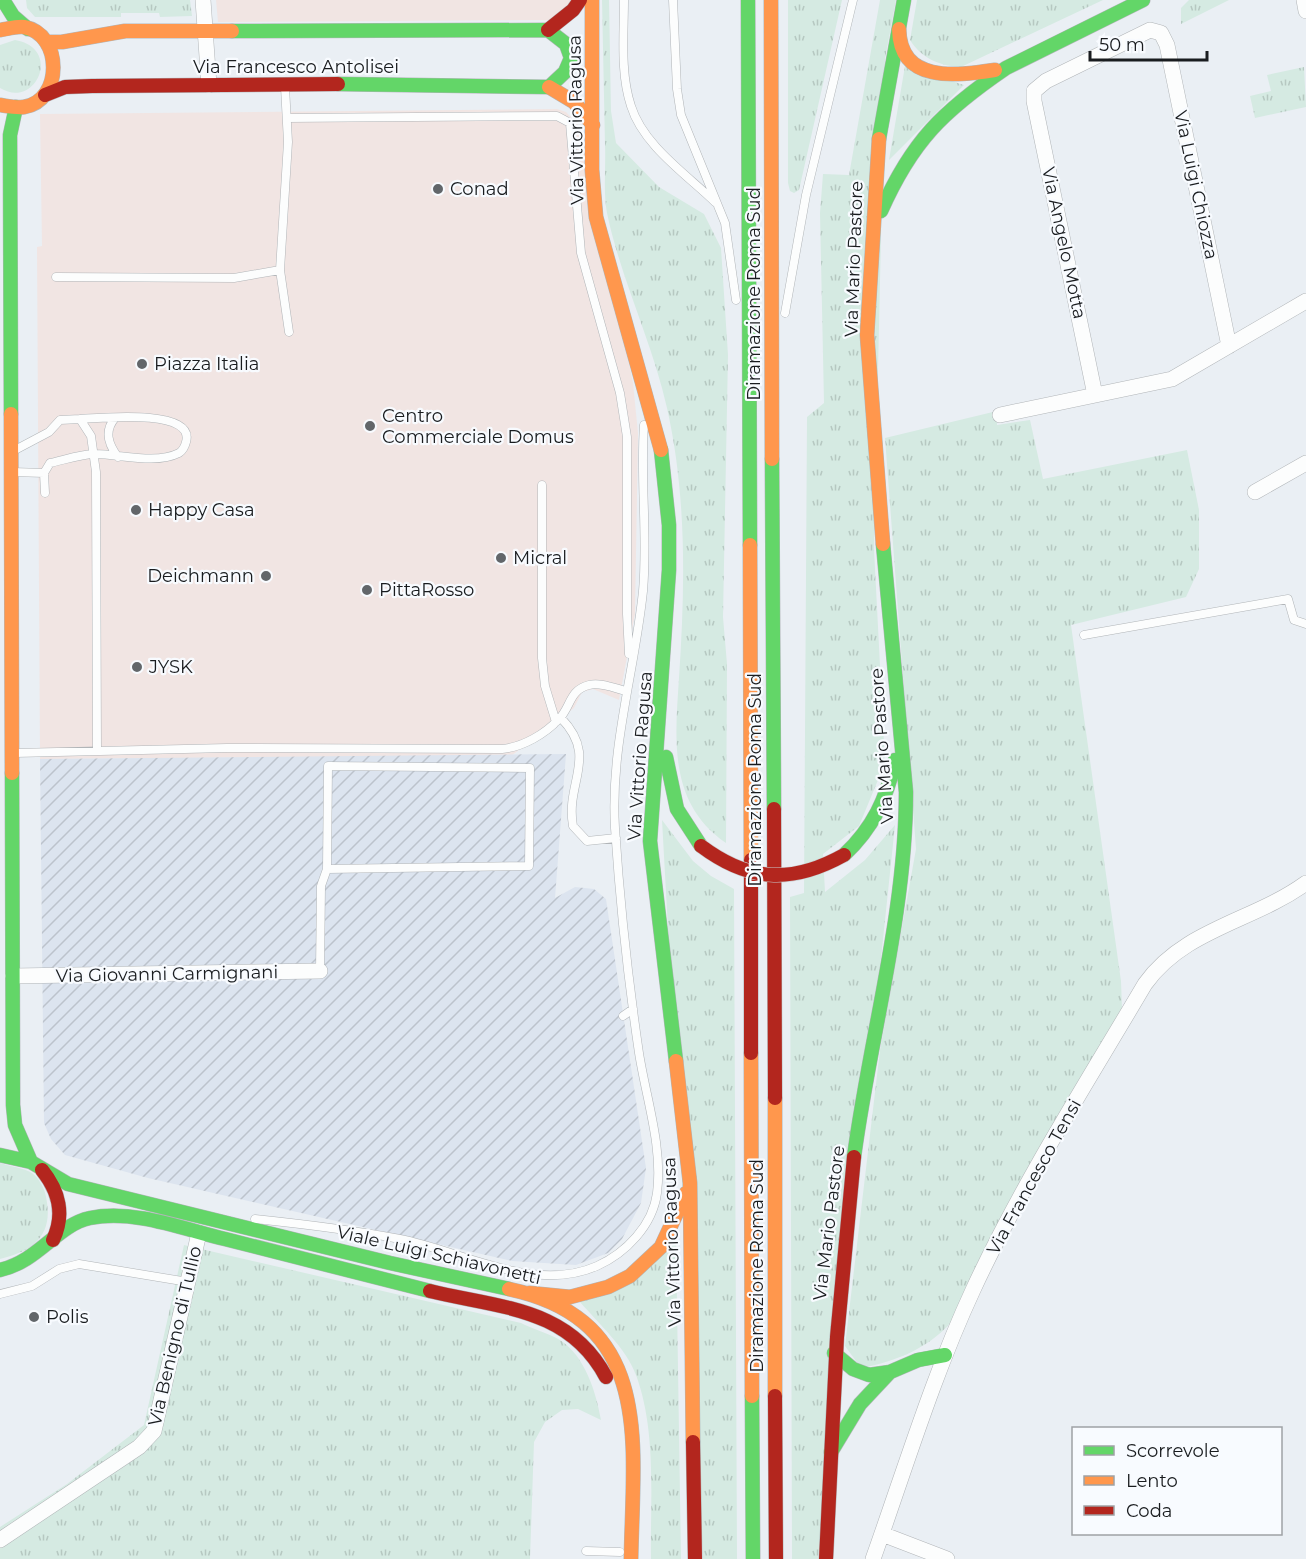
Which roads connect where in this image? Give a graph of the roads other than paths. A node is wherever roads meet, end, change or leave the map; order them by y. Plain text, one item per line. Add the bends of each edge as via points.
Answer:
1 (3, 0) edge
2 (203, 0) edge
3 (580, 0) edge
4 (592, 0) edge
5 (624, 0) edge
6 (673, 0) edge
7 (748, 0) edge
8 (771, 0) edge
9 (852, 0) edge
10 (1143, 0) edge
11 (1304, 0) edge
12 (903, 7) edge
13 (1306, 11) edge
14 (28, 29) junction
15 (0, 30) edge
16 (548, 30) junction
17 (205, 31) junction
18 (46, 42) junction
19 (1006, 68) junction
20 (209, 85) junction
21 (285, 85) junction
22 (549, 87) junction
23 (1034, 92) joint
24 (45, 95) junction
25 (0, 105) edge
26 (16, 107) junction
27 (287, 118) junction
28 (592, 124) junction
29 (720, 207) junction
30 (870, 257) junction
31 (280, 270) junction
32 (56, 277) dead end
33 (1306, 301) edge
34 (737, 314) dead end
35 (784, 322) dead end
36 (290, 332) dead end
37 (782, 336) dead end
38 (740, 338) dead end
39 (1229, 346) junction
40 (648, 394) junction
41 (1095, 395) junction
42 (1000, 415) dead end
43 (115, 418) junction
44 (80, 419) junction
45 (750, 420) junction
46 (12, 452) junction
47 (95, 454) junction
48 (118, 457) junction
49 (1306, 463) edge
50 (772, 467) junction
51 (13, 472) junction
52 (44, 473) junction
53 (542, 485) dead end
54 (1255, 492) dead end
55 (45, 493) dead end
56 (1306, 624) edge
57 (1084, 635) dead end
58 (630, 663) junction
59 (626, 691) junction
60 (661, 692) junction
61 (898, 704) junction
62 (558, 720) junction
63 (98, 750) junction
64 (13, 753) junction
65 (616, 838) junction
66 (327, 869) junction
67 (1306, 883) edge
68 (320, 971) joint
69 (13, 976) junction
70 (633, 1009) junction
71 (622, 1016) dead end
72 (0, 1155) edge
73 (35, 1165) junction
74 (690, 1183) junction
75 (177, 1211) junction
76 (199, 1233) junction
77 (53, 1240) junction
78 (0, 1270) edge
79 (188, 1282) junction
80 (529, 1293) junction
81 (0, 1294) edge
82 (834, 1353) junction
83 (945, 1355) junction
84 (890, 1372) junction
85 (829, 1455) junction
86 (882, 1534) junction
87 (0, 1540) edge
88 (586, 1551) dead end
89 (623, 1557) edge
90 (695, 1559) edge
91 (753, 1559) edge
92 (776, 1559) edge
93 (826, 1559) edge
94 (873, 1559) edge
95 (947, 1559) edge

1 - 14 main road
2 - 17 street
3 - 16 main road
4 - 28 main road, Via Vittorio Ragusa
5 - 29 lane via 624,73 634,114 650,138
6 - 29 lane via 681,115
7 - 45 main road, Diramazione Roma Sud
8 - 50 main road, Diramazione Roma Sud
9 - 35 lane via 803,211
10 - 19 main road
11 - 13 street
12 - 19 main road via 899,42 906,57 920,69 951,76
12 - 30 main road, Via Mario Pastore via 879,134
14 - 15 main road
14 - 18 main road
16 - 17 main road, Via Francesco Antolisei
16 - 22 main road via 568,45 572,59 567,71
17 - 18 main road, Via Francesco Antolisei via 116,32
17 - 20 street
18 - 24 main road via 55,69
19 - 30 main road via 949,109 910,151 880,212
20 - 21 main road, Via Francesco Antolisei
20 - 24 main road, Via Francesco Antolisei via 70,86
21 - 22 main road, Via Francesco Antolisei
21 - 27 lane
22 - 28 main road via 574,102
23 - 39 street, Via Luigi Chiozza via 1046,81 1134,36 1155,29 1164,37
23 - 41 street, Via Angelo Motta
24 - 26 main road, Via Francesco Antolisei
25 - 26 main road
26 - 46 main road via 10,135
27 - 31 lane
27 - 58 lane via 557,116 570,123 581,253 620,393 627,436
28 - 40 main road, Via Vittorio Ragusa via 597,218 608,267
29 - 34 lane via 729,244
30 - 61 main road, Via Mario Pastore via 867,335 874,452
31 - 32 lane via 234,278
31 - 36 lane
33 - 39 street
37 - 50 lane
38 - 45 lane
39 - 41 street via 1172,379
40 - 58 lane via 642,448 643,588
40 - 60 main road, Via Vittorio Ragusa via 663,454 669,523 669,609
41 - 42 street
43 - 44 lane
43 - 48 lane via 108,436
43 - 48 lane via 171,420 187,437 179,453
44 - 46 lane via 60,420 49,432
44 - 47 lane via 88,429
45 - 91 main road, Diramazione Roma Sud
46 - 51 main road
47 - 48 lane
47 - 52 lane via 50,463
47 - 63 lane
49 - 54 street
50 - 92 main road, Diramazione Roma Sud
51 - 52 lane
51 - 64 main road
52 - 55 lane
53 - 62 lane via 542,658 545,686
56 - 57 lane via 1294,621 1288,598
58 - 59 lane
59 - 62 lane via 595,684 586,686 570,697
59 - 65 lane via 615,774
60 - 61 main road, bridge via 667,773 681,819 701,846 734,868 778,877 810,872 844,855 868,833 888,794 895,760
60 - 74 main road, Via Vittorio Ragusa via 651,859
61 - 82 main road, Via Mario Pastore via 906,792 905,848 851,1180
62 - 63 lane via 528,741 502,749
62 - 65 lane via 573,730 579,745 573,826 587,841
63 - 64 lane
64 - 69 main road
65 - 70 lane
66 - 66 lane via 328,766 530,768 529,866
66 - 68 lane via 321,886
67 - 83 street, Via Francesco Tensi via 1276,902 1192,942 1150,976 1017,1202
68 - 69 street, Via Giovanni Carmignani
69 - 73 main road via 14,1116
70 - 71 lane
70 - 75 lane via 657,1160 657,1197 639,1233 597,1266 568,1273 536,1274 372,1233
72 - 73 main road, Viale Luigi Schiavonetti
73 - 75 main road, Viale Luigi Schiavonetti via 68,1184
73 - 77 main road via 51,1181 59,1204 59,1226
74 - 80 main road via 667,1237 630,1276 602,1290 570,1297
74 - 90 main road, Via Vittorio Ragusa
75 - 80 main road, Viale Luigi Schiavonetti
76 - 77 main road, Viale Luigi Schiavonetti via 101,1216 78,1222
76 - 79 street, Via Benigno di Tullio
76 - 89 main road, Viale Luigi Schiavonetti via 542,1317 571,1332 599,1364 616,1401
77 - 78 main road, Viale Luigi Schiavonetti via 28,1262
79 - 81 lane via 80,1264 59,1269 32,1286
79 - 87 street, Via Benigno di Tullio via 151,1436
80 - 89 main road, Viale Luigi Schiavonetti via 561,1305 585,1322 606,1346 622,1376 632,1424
82 - 84 main road via 863,1374
82 - 85 main road, Via Mario Pastore
83 - 84 main road via 918,1360
83 - 86 street, Via Francesco Tensi
84 - 85 main road via 860,1404
85 - 93 main road, Via Mario Pastore
86 - 94 street, Via Francesco Tensi
86 - 95 street
88 - 89 lane

